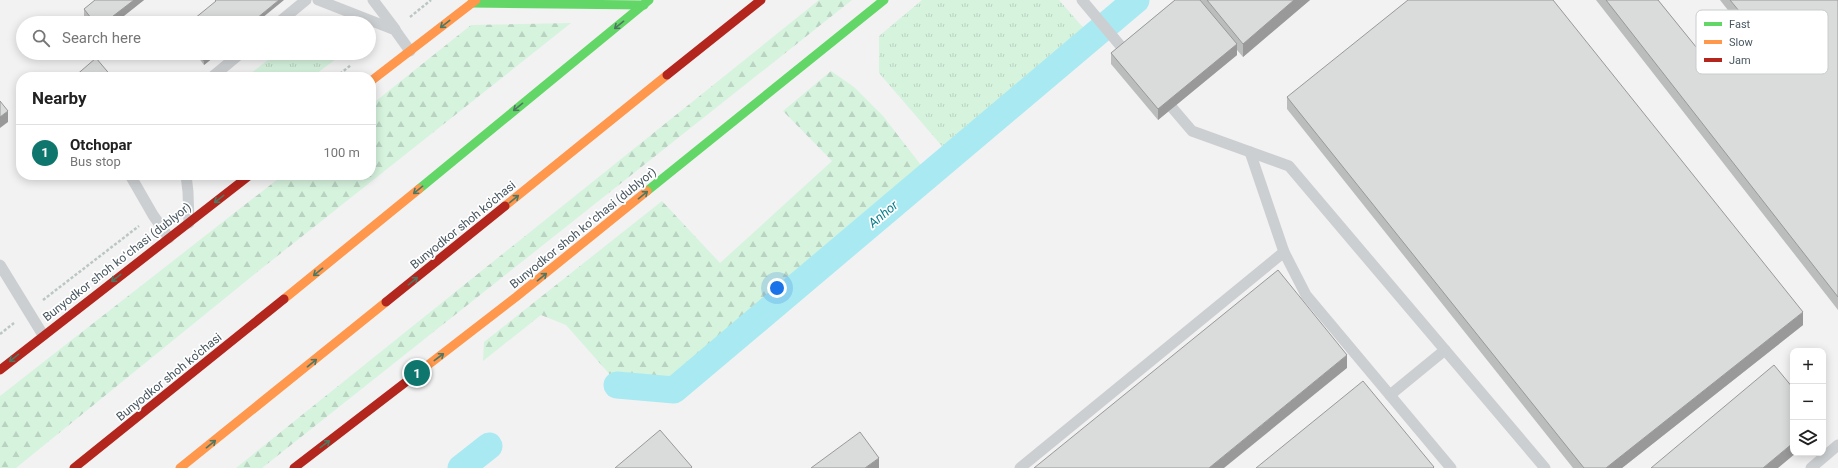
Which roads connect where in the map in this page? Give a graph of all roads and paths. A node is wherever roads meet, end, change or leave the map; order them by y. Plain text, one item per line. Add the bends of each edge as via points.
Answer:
1 (306, 0) edge
2 (318, 0) edge
3 (373, 0) edge
4 (761, 0) edge
5 (884, 0) edge
6 (1082, 0) edge
7 (474, 2) edge
8 (646, 2) edge
9 (287, 16) edge
10 (359, 16) edge
11 (376, 23) edge
12 (395, 30) junction
13 (410, 51) junction
14 (233, 60) edge
15 (1137, 66) edge
16 (218, 72) edge
17 (376, 78) edge
18 (1157, 90) edge
19 (1250, 152) junction
20 (133, 180) edge
21 (187, 180) edge
22 (244, 180) edge
23 (153, 215) junction
24 (189, 223) junction
25 (169, 238) junction
26 (1284, 252) junction
27 (0, 264) edge
28 (28, 312) junction
29 (0, 334) edge
30 (43, 335) junction
31 (1445, 350) junction
32 (0, 370) edge
33 (1390, 394) junction
34 (1838, 445) edge
35 (74, 468) edge
36 (180, 468) edge
37 (294, 468) edge
38 (1020, 468) edge
39 (1451, 468) edge
40 (1545, 468) edge
41 (1811, 468) edge

1 - 9 lane
2 - 10 lane
3 - 12 lane
36 -> 4 main road, Bunyodkor shoh ko'chasi
37 -> 5 main road, Bunyodkor shoh koʻchasi (dublyor) via 516,297
6 - 15 lane
7 - 8 main road
7 -> 13 main road
8 -> 35 main road, Bunyodkor shoh ko'chasi
11 - 12 lane
12 - 13 lane
13 - 17 main road
14 - 16 lane
18 - 19 lane via 1192,131
19 - 26 lane
19 - 31 lane via 1289,166
20 - 23 lane
21 - 24 lane
22 -> 24 main road, Bunyodkor shoh koʻchasi (dublyor)
23 - 25 lane
23 - 28 path
24 - 25 main road, Bunyodkor shoh koʻchasi (dublyor)
25 -> 30 main road, Bunyodkor shoh koʻchasi (dublyor)
26 - 33 lane via 1306,295
26 - 38 lane
27 - 28 lane
28 - 29 path
28 - 30 lane
30 -> 32 main road, Bunyodkor shoh koʻchasi (dublyor)
31 - 33 lane
31 - 40 lane
33 - 39 lane
34 - 41 lane

